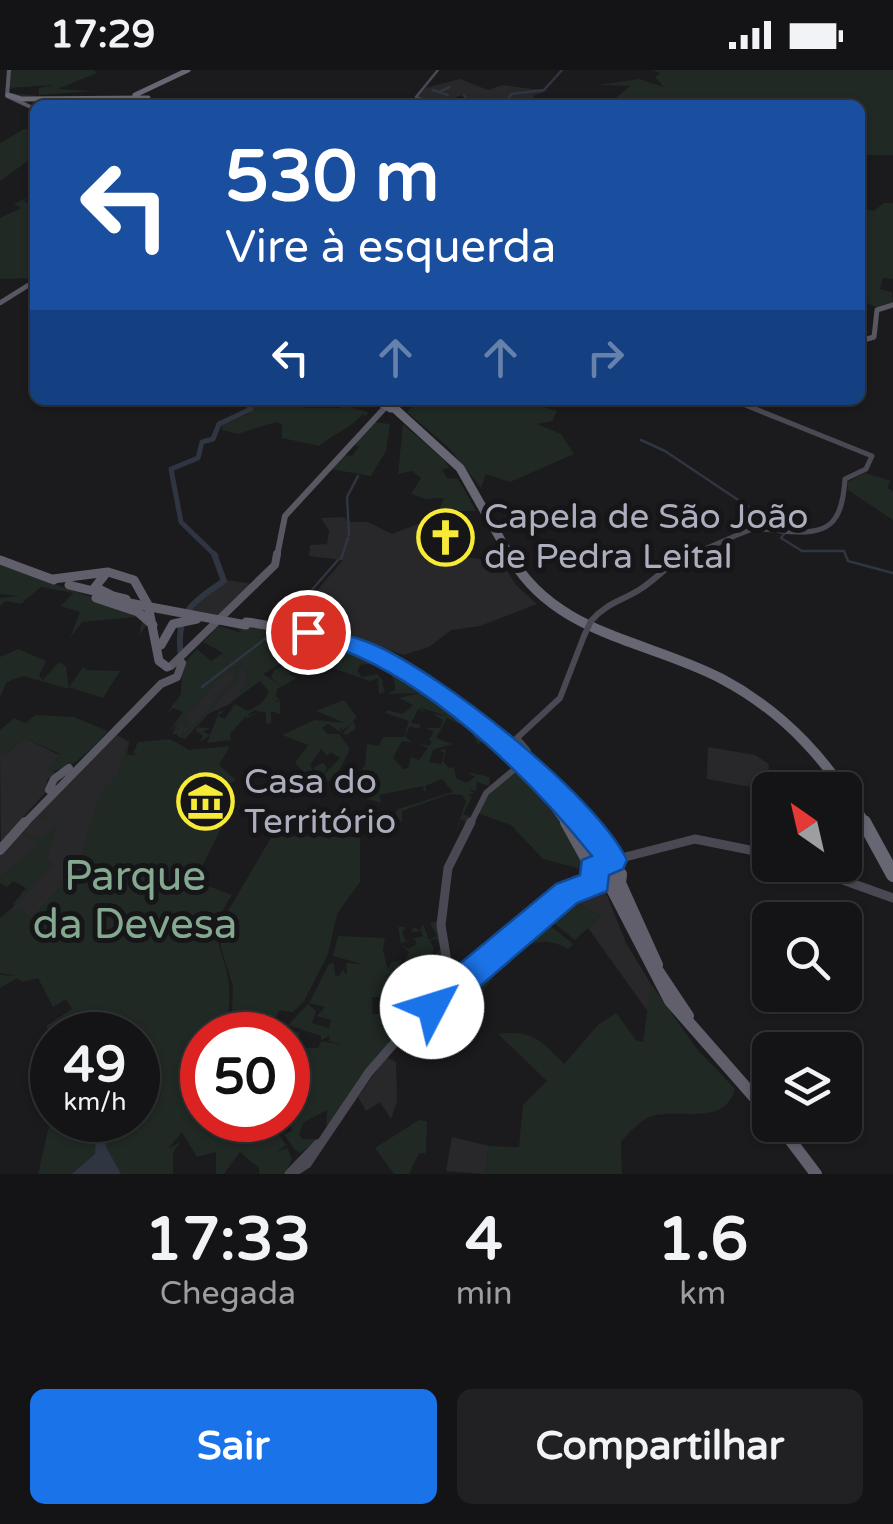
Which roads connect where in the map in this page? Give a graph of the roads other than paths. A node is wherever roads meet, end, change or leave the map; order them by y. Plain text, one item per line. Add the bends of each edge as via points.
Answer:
1 (9, 70) edge
2 (189, 70) edge
3 (438, 70) edge
4 (152, 86) junction
5 (99, 97) junction
6 (134, 97) junction
7 (11, 98) junction
8 (32, 99) joint
9 (120, 100) edge
10 (130, 100) edge
11 (141, 100) edge
12 (421, 100) edge
13 (30, 101) edge
14 (26, 106) junction
15 (30, 107) edge
16 (30, 284) edge
17 (0, 303) edge
18 (893, 305) edge
19 (865, 340) edge
20 (384, 405) edge
21 (388, 405) edge
22 (388, 405) edge
23 (746, 405) edge
24 (0, 562) edge
25 (52, 579) junction
26 (79, 592) junction
27 (113, 596) junction
28 (125, 601) junction
29 (146, 611) junction
30 (207, 619) junction
31 (246, 624) junction
32 (158, 633) junction
33 (167, 672) junction
34 (828, 772) edge
35 (862, 827) edge
36 (0, 848) edge
37 (752, 850) edge
38 (606, 872) junction
39 (893, 875) edge
40 (848, 882) edge
41 (893, 886) edge
42 (893, 898) edge
43 (652, 975) joint
44 (439, 997) junction
45 (752, 1089) edge
46 (752, 1092) edge
47 (795, 1142) edge
48 (293, 1171) edge
49 (820, 1174) edge

1 - 7 main road
2 - 4 highway
2 - 6 highway
3 - 12 main road via 416,98
4 - 5 highway
4 - 6 highway
5 - 6 highway via 147,98
5 - 8 highway
5 - 9 highway
5 - 11 highway via 148,98
6 - 10 highway
7 - 8 highway
7 - 14 main road
13 - 14 highway
14 - 15 main road
16 - 17 main road
18 - 19 main road via 878,310 874,338
20 - 33 main road via 283,519 275,565
21 - 34 highway via 450,460 506,560 536,596 590,631 717,679 764,706
22 - 39 highway via 454,459 510,559 548,602 608,636 720,677 810,741 853,797
23 - 44 main road, bridge via 868,454 864,470 845,480 843,512 834,522 800,533 759,526 672,560 642,589 603,607 556,703 517,739 528,751 520,765 489,788 447,872 442,918 448,968
24 - 25 highway
24 - 26 highway
25 - 27 highway
25 - 29 highway via 118,573 136,586
26 - 28 highway
26 - 29 highway
27 - 28 highway
27 - 29 highway via 96,589 98,578 119,576 137,590
28 - 30 highway, bridge
28 - 31 highway, bridge
29 - 32 highway
30 - 31 highway, bridge
30 - 32 highway, bridge via 183,620
31 - 38 highway via 323,639 394,668 433,694 541,785
32 - 33 highway via 158,657
32 - 33 highway via 154,658
33 - 36 main road
35 - 41 highway
37 - 38 main road via 683,841
38 - 43 highway
38 - 44 main road via 574,888
38 - 45 highway via 667,986
40 - 42 main road
43 - 46 highway via 694,1032
44 - 48 main road via 394,1042
47 - 49 highway

